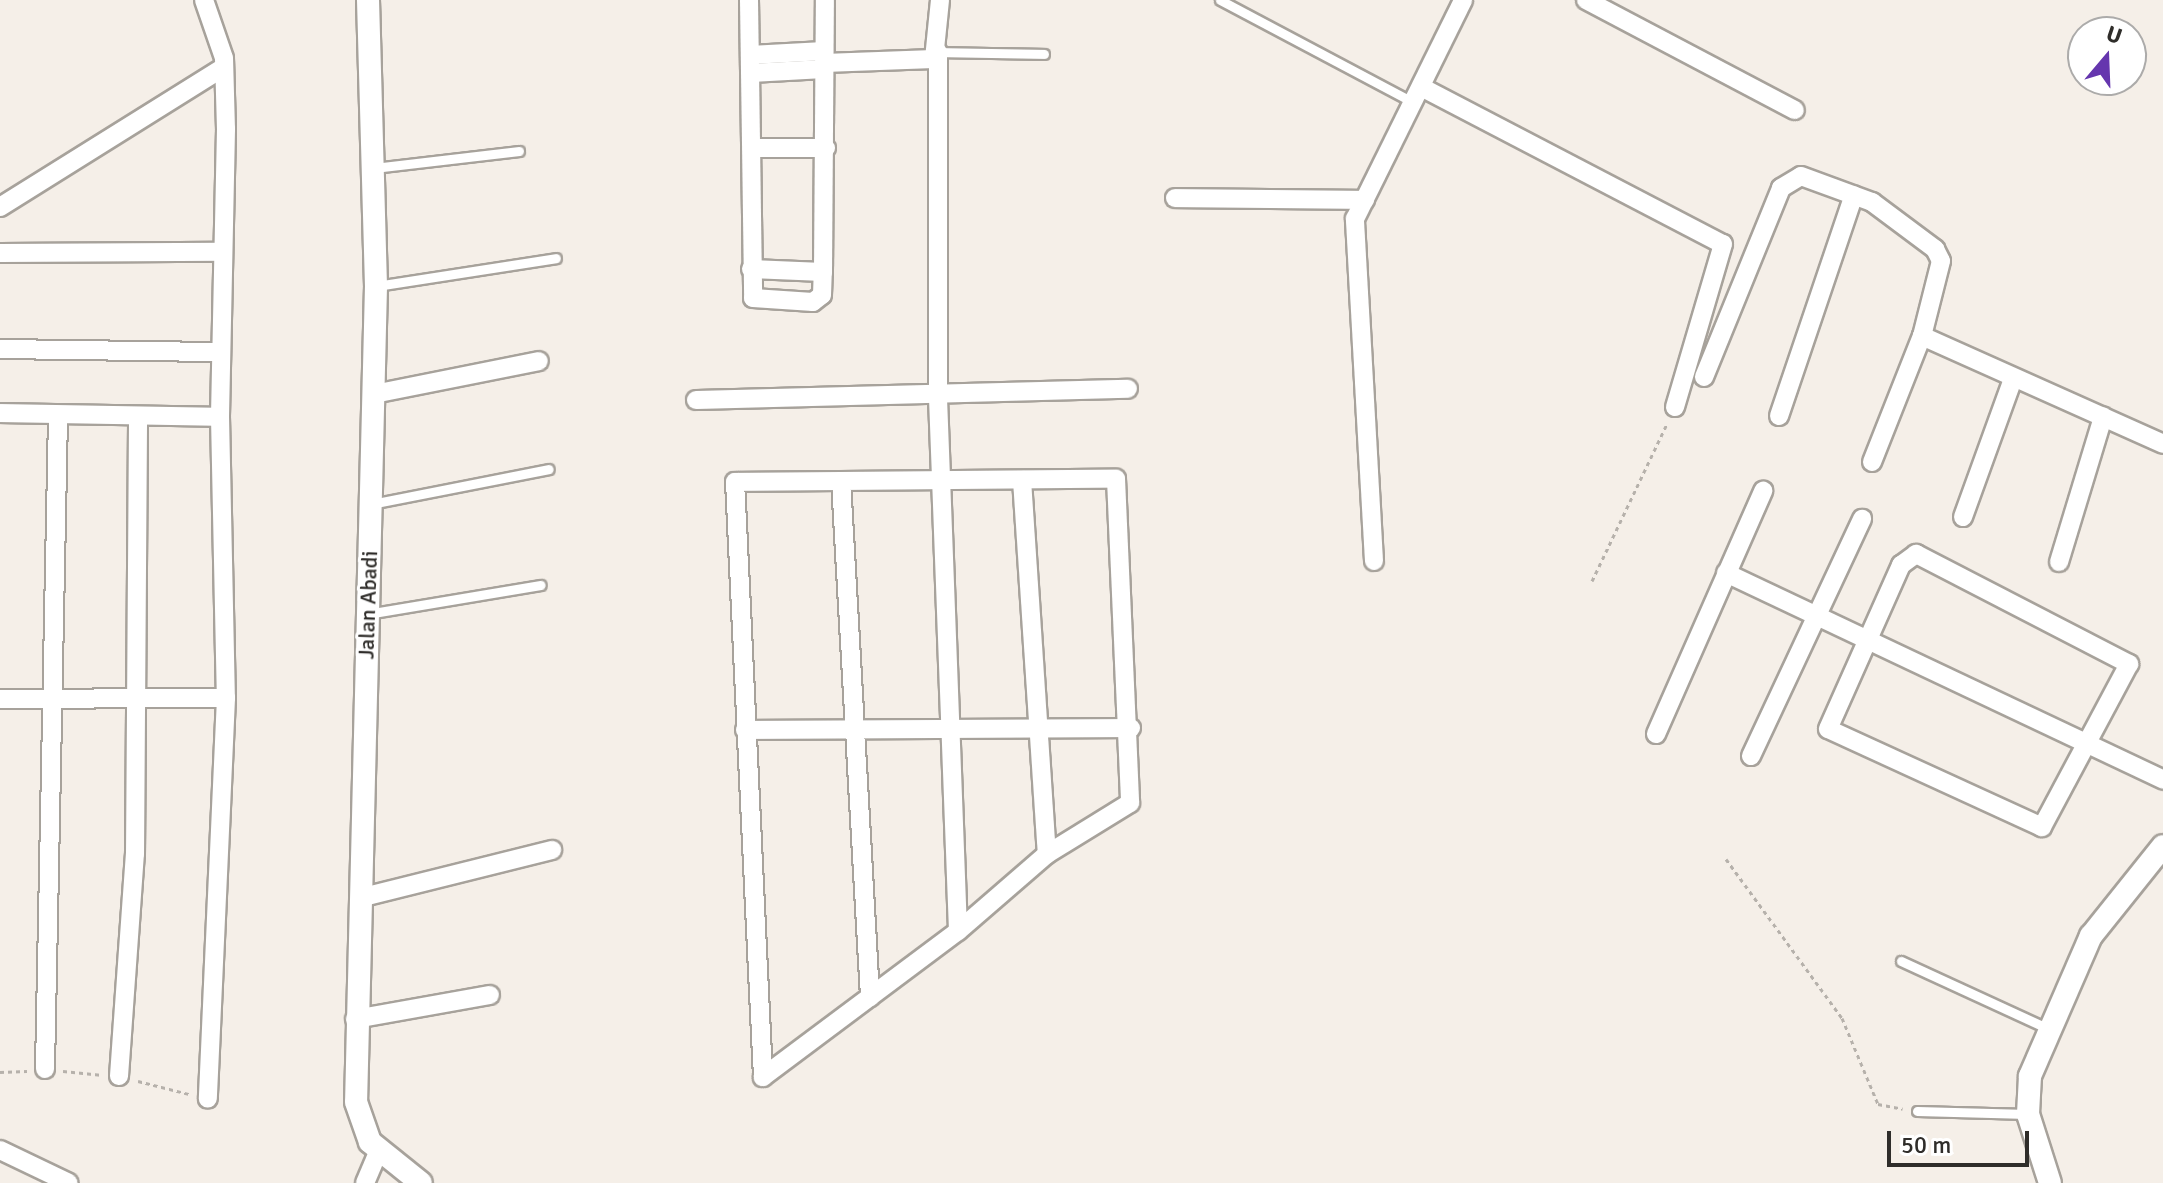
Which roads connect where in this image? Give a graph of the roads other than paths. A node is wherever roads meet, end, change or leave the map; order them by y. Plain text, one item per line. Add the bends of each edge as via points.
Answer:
1 (204, 0) edge
2 (368, 0) edge
3 (749, 0) edge
4 (825, 0) edge
5 (940, 0) edge
6 (1220, 0) edge
7 (1463, 0) edge
8 (1586, 0) edge
9 (938, 52) junction
10 (1044, 54) dead end
11 (824, 61) junction
12 (750, 64) junction
13 (224, 67) junction
14 (1417, 94) junction
15 (1795, 110) dead end
16 (752, 148) junction
17 (826, 148) junction
18 (519, 151) dead end
19 (374, 168) junction
20 (1854, 195) junction
21 (1175, 198) dead end
22 (1365, 200) junction
23 (0, 207) edge
24 (223, 252) junction
25 (0, 253) edge
26 (556, 258) dead end
27 (751, 269) junction
28 (823, 272) junction
29 (376, 286) junction
30 (1922, 336) junction
31 (0, 349) edge
32 (221, 352) junction
33 (539, 361) dead end
34 (1704, 377) dead end
35 (2013, 379) junction
36 (1128, 389) dead end
37 (374, 394) junction
38 (938, 398) junction
39 (696, 400) dead end
40 (1675, 407) road end
41 (0, 413) edge
42 (58, 415) junction
43 (1779, 416) dead end
44 (220, 417) junction
45 (2103, 417) junction
46 (138, 418) junction
47 (2163, 444) edge
48 (1872, 462) dead end
49 (549, 469) dead end
50 (942, 480) junction
51 (1022, 480) junction
52 (841, 481) junction
53 (1763, 491) dead end
54 (371, 504) junction
55 (1963, 517) dead end
56 (1862, 519) dead end
57 (1374, 561) dead end
58 (2059, 562) dead end
59 (1726, 573) junction
60 (541, 585) dead end
61 (367, 614) junction
62 (1815, 619) junction
63 (1865, 642) junction
64 (57, 696) junction
65 (139, 697) junction
66 (226, 698) junction
67 (0, 699) edge
68 (1129, 728) junction
69 (745, 730) junction
70 (1038, 730) junction
71 (855, 731) junction
72 (953, 732) junction
73 (1656, 734) dead end
74 (2086, 744) junction
75 (1751, 756) dead end
76 (2162, 785) edge
77 (2163, 846) edge
78 (552, 850) dead end
79 (1047, 854) junction
80 (363, 897) junction
81 (958, 931) junction
82 (1901, 961) dead end
83 (490, 995) dead end
84 (870, 997) junction
85 (355, 1019) junction
86 (2047, 1028) junction
87 (45, 1069) dead end
88 (119, 1076) dead end
89 (208, 1099) dead end
90 (1917, 1111) road end
91 (2028, 1114) junction
92 (0, 1150) edge
93 (378, 1152) junction
94 (69, 1183) edge
95 (365, 1183) edge
96 (421, 1183) edge
97 (2050, 1183) edge

1 - 13 street
2 - 19 street, Jalan Abadi
3 - 12 street
4 - 11 street
5 - 9 street
6 - 14 lane
7 - 14 street
8 - 15 street
9 - 10 lane
9 - 11 street via 929,61
9 - 38 street
11 - 12 street
11 - 17 street
12 - 16 street
13 - 23 street
13 - 24 street
14 - 22 street
14 - 40 street via 1723,244
16 - 17 street
16 - 27 street
17 - 28 street
18 - 19 lane
19 - 29 street, Jalan Abadi
20 - 30 street via 1927,240 1941,261
20 - 34 street via 1801,176 1781,188
20 - 43 street
21 - 22 street
22 - 57 street via 1355,219
24 - 25 street
24 - 32 street
26 - 29 lane
27 - 28 street
27 - 28 street via 753,298 761,303 817,300
29 - 37 street, Jalan Abadi
30 - 35 street
30 - 48 street
31 - 32 street
32 - 44 street
33 - 37 street
35 - 45 street
35 - 55 street
36 - 38 street
37 - 54 street, Jalan Abadi
38 - 39 street
38 - 50 street
41 - 42 street
42 - 46 street
42 - 64 street
44 - 46 street
44 - 66 street
45 - 47 street
45 - 58 street
46 - 65 street
49 - 54 lane
50 - 51 street
50 - 52 street
50 - 72 street
51 - 68 street via 1116,479
51 - 70 street
52 - 69 street via 735,482
52 - 71 street
53 - 59 street
54 - 61 street, Jalan Abadi
56 - 62 street
59 - 62 street
59 - 73 street
60 - 61 lane
61 - 80 street, Jalan Abadi
62 - 63 street
62 - 75 street
63 - 74 street
63 - 74 street via 1829,715 1828,729 1848,742 2042,827
63 - 74 street via 1901,565 1916,554 2124,656 2125,676
64 - 65 street
64 - 67 street
64 - 87 street
65 - 66 street
65 - 88 street
66 - 89 street
68 - 70 street
68 - 79 street via 1130,803
69 - 71 street
69 - 84 street via 763,1077
70 - 72 street
70 - 79 street
71 - 72 street
71 - 84 street
72 - 81 street
74 - 76 street
77 - 86 street via 2091,936
78 - 80 street
79 - 81 street
80 - 85 street, Jalan Abadi
81 - 84 street
82 - 86 lane
83 - 85 street
85 - 93 street, Jalan Abadi via 356,1102
86 - 91 street via 2030,1076
90 - 91 lane
91 - 97 street
92 - 94 street
93 - 95 street
93 - 96 street

